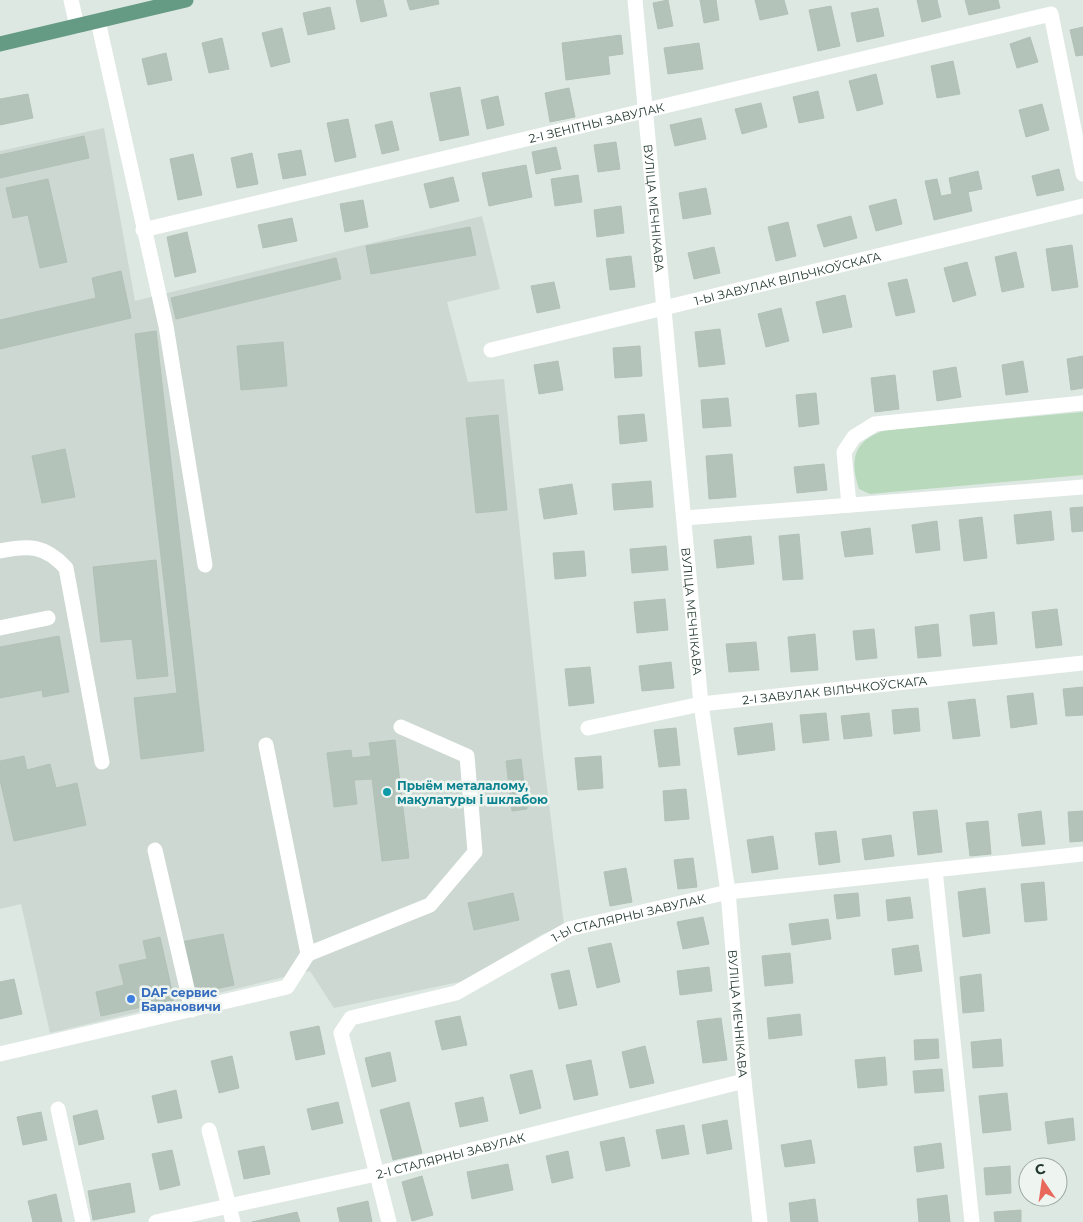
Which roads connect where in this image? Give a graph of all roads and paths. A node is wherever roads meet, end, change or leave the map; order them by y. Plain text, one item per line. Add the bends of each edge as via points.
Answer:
1 (71, 0) edge
2 (186, 0) edge
3 (635, 0) edge
4 (98, 21) junction
5 (77, 26) junction
6 (0, 44) edge
7 (646, 110) junction
8 (1083, 174) edge
9 (1083, 206) edge
10 (143, 230) junction
11 (663, 310) junction
12 (491, 350) dead end
13 (1083, 403) edge
14 (1083, 487) edge
15 (849, 505) junction
16 (684, 518) junction
17 (0, 551) edge
18 (205, 565) dead end
19 (48, 618) dead end
20 (0, 628) edge
21 (1083, 663) edge
22 (701, 704) junction
23 (402, 727) dead end
24 (588, 728) dead end
25 (266, 746) dead end
26 (102, 762) dead end
27 (156, 850) dead end
28 (1083, 854) edge
29 (936, 870) junction
30 (728, 892) junction
31 (308, 954) junction
32 (192, 1010) junction
33 (0, 1054) edge
34 (744, 1081) junction
35 (58, 1109) dead end
36 (210, 1130) dead end
37 (376, 1174) junction
38 (229, 1206) junction
39 (83, 1222) edge
40 (156, 1222) edge
41 (233, 1222) edge
42 (389, 1222) edge
43 (760, 1222) edge
44 (972, 1222) edge

1 - 5 street
2 - 4 main road
3 - 7 street, ВУЛІЦА МЕЧНІКАВА
4 - 5 main road
4 - 10 street
5 - 6 main road
7 - 8 street, 2-І ЗЕНІТНЫ ЗАВУЛАК via 1051,14
7 - 10 street, 2-І ЗЕНІТНЫ ЗАВУЛАК
7 - 11 street, ВУЛІЦА МЕЧНІКАВА
9 - 11 street, 1-Ы ЗАВУЛАК ВІЛЬЧКОЎСКАГА
10 - 18 street via 166,326
11 - 12 street, 1-Ы ЗАВУЛАК ВІЛЬЧКОЎСКАГА
11 - 16 street, ВУЛІЦА МЕЧНІКАВА
13 - 15 street via 874,424 854,437 844,452
14 - 15 street
15 - 16 street
16 - 22 street, ВУЛІЦА МЕЧНІКАВА
17 - 26 street via 37,547 57,558 66,568
19 - 20 street
21 - 22 street, 2-І ЗАВУЛАК ВІЛЬЧКОЎСКАГА
22 - 24 street, 2-І ЗАВУЛАК ВІЛЬЧКОЎСКАГА
22 - 30 street, ВУЛІЦА МЕЧНІКАВА
23 - 31 street via 467,756 475,852 430,905
25 - 31 street
27 - 32 street
28 - 29 street, 1-Ы СТАЛЯРНЫ ЗАВУЛАК
29 - 30 street, 1-Ы СТАЛЯРНЫ ЗАВУЛАК
29 - 44 street
30 - 34 street, ВУЛІЦА МЕЧНІКАВА
30 - 37 street, 1-Ы СТАЛЯРНЫ ЗАВУЛАК via 569,929 456,993 351,1018 341,1033
31 - 32 street via 287,987
32 - 33 street
34 - 37 street, 2-І СТАЛЯРНЫ ЗАВУЛАК
34 - 43 street, ВУЛІЦА МЕЧНІКАВА
35 - 39 street
36 - 38 street
37 - 38 street, 2-І СТАЛЯРНЫ ЗАВУЛАК
37 - 42 street, 1-Ы СТАЛЯРНЫ ЗАВУЛАК
38 - 40 street, 2-І СТАЛЯРНЫ ЗАВУЛАК
38 - 41 street

